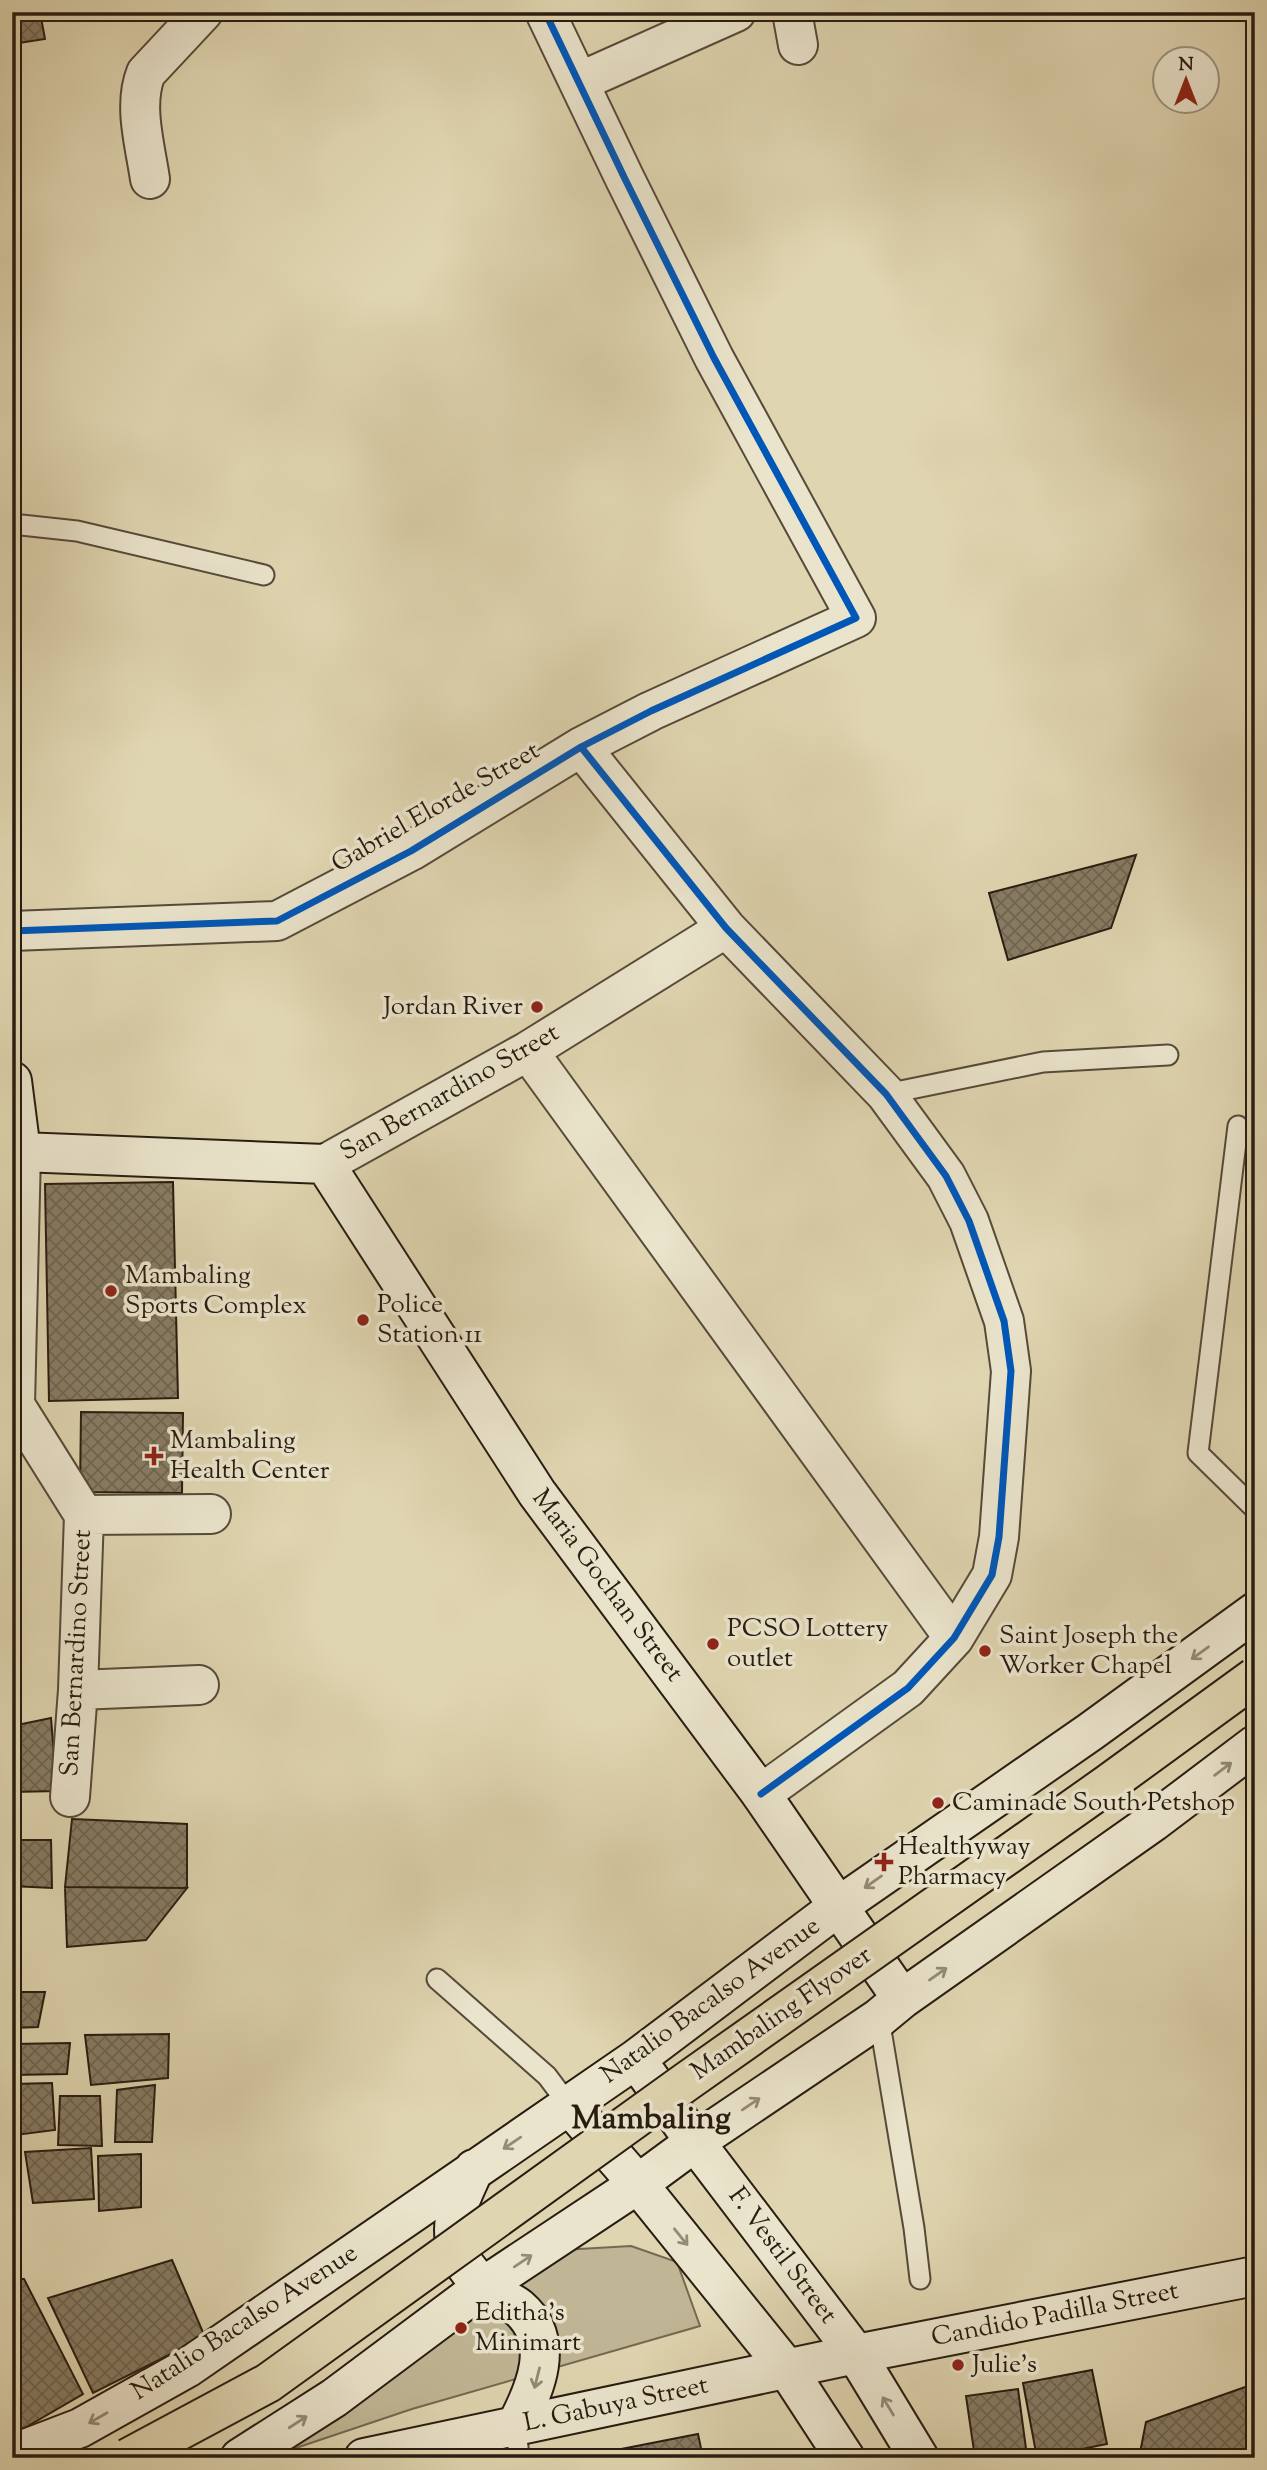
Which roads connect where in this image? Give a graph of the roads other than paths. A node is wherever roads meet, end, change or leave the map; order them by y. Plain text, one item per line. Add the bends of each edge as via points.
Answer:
1 (203, 12) edge
2 (545, 12) edge
3 (736, 12) edge
4 (579, 82) junction
5 (150, 179) dead end
6 (12, 524) edge
7 (264, 575) dead end
8 (581, 747) junction
9 (726, 928) junction
10 (12, 931) edge
11 (528, 1051) junction
12 (1168, 1055) dead end
13 (12, 1082) edge
14 (886, 1094) junction
15 (1238, 1126) dead end
16 (21, 1152) junction
17 (325, 1164) junction
18 (14, 1405) edge
19 (1255, 1509) edge
20 (211, 1514) dead end
21 (84, 1515) junction
22 (1255, 1612) edge
23 (954, 1638) junction
24 (1255, 1677) edge
25 (199, 1685) dead end
26 (78, 1690) junction
27 (1255, 1745) edge
28 (761, 1794) junction
29 (70, 1797) dead end
30 (839, 1906) junction
31 (437, 1979) dead end
32 (891, 2009) junction
33 (636, 2059) junction
34 (568, 2105) junction
35 (695, 2142) junction
36 (474, 2169) junction
37 (638, 2184) junction
38 (1255, 2276) edge
39 (919, 2279) dead end
40 (484, 2286) junction
41 (856, 2354) junction
42 (787, 2369) junction
43 (517, 2442) edge
44 (12, 2454) edge
45 (128, 2458) edge
46 (240, 2458) edge
47 (364, 2458) edge
48 (845, 2458) edge
49 (919, 2458) edge

1 - 5 street via 146,73 142,84 141,115
2 - 4 street
3 - 4 street
4 - 8 street, Gabriel Elorde Street via 714,358 856,618
6 - 7 lane via 77,531
8 - 9 street
8 - 10 street, Gabriel Elorde Street via 411,851 277,921
9 - 11 street, San Bernardino Street
9 - 14 street
11 - 17 street, San Bernardino Street
11 - 23 street
12 - 14 lane via 1043,1062
13 - 16 street, San Bernardino Street
14 - 23 street via 946,1176 969,1221 1004,1321 1011,1371 992,1575
15 - 19 lane via 1198,1453
16 - 17 street, San Bernardino Street
16 - 18 street, San Bernardino Street
17 - 28 street, Maria Gochan Street via 537,1493
18 - 21 street, San Bernardino Street
20 - 21 street
21 - 26 street, San Bernardino Street
22 -> 30 street, Natalio Bacalso Avenue
23 - 28 street via 908,1688
24 - 45 main road, Mambaling Flyover, bridge via 268,2383
25 - 26 street
26 - 29 street, San Bernardino Street
32 -> 27 street
28 - 30 street, Maria Gochan Street
30 - 32 street, Maria Gochan Street
30 - 33 street, Natalio Bacalso Avenue
31 - 34 lane via 547,2076
35 -> 32 street
32 - 39 lane
33 - 34 street, Natalio Bacalso Avenue
33 - 35 street, F. Vestil Street
34 -> 36 street, Natalio Bacalso Avenue
34 - 37 street
35 - 37 street
35 - 41 street, F. Vestil Street
36 - 40 street via 454,2230 457,2251
36 -> 44 street, Natalio Bacalso Avenue via 187,2368 80,2428
40 -> 37 street
37 -> 42 street
38 - 41 street, Candido Padilla Street
40 -> 43 street via 521,2310 540,2347 537,2380
46 -> 40 street via 334,2398
41 - 42 street, Candido Padilla Street
49 -> 41 street, F. Vestil Street
42 - 43 street, L. Gabuya Street
42 - 48 street
43 - 47 street, L. Gabuya Street

